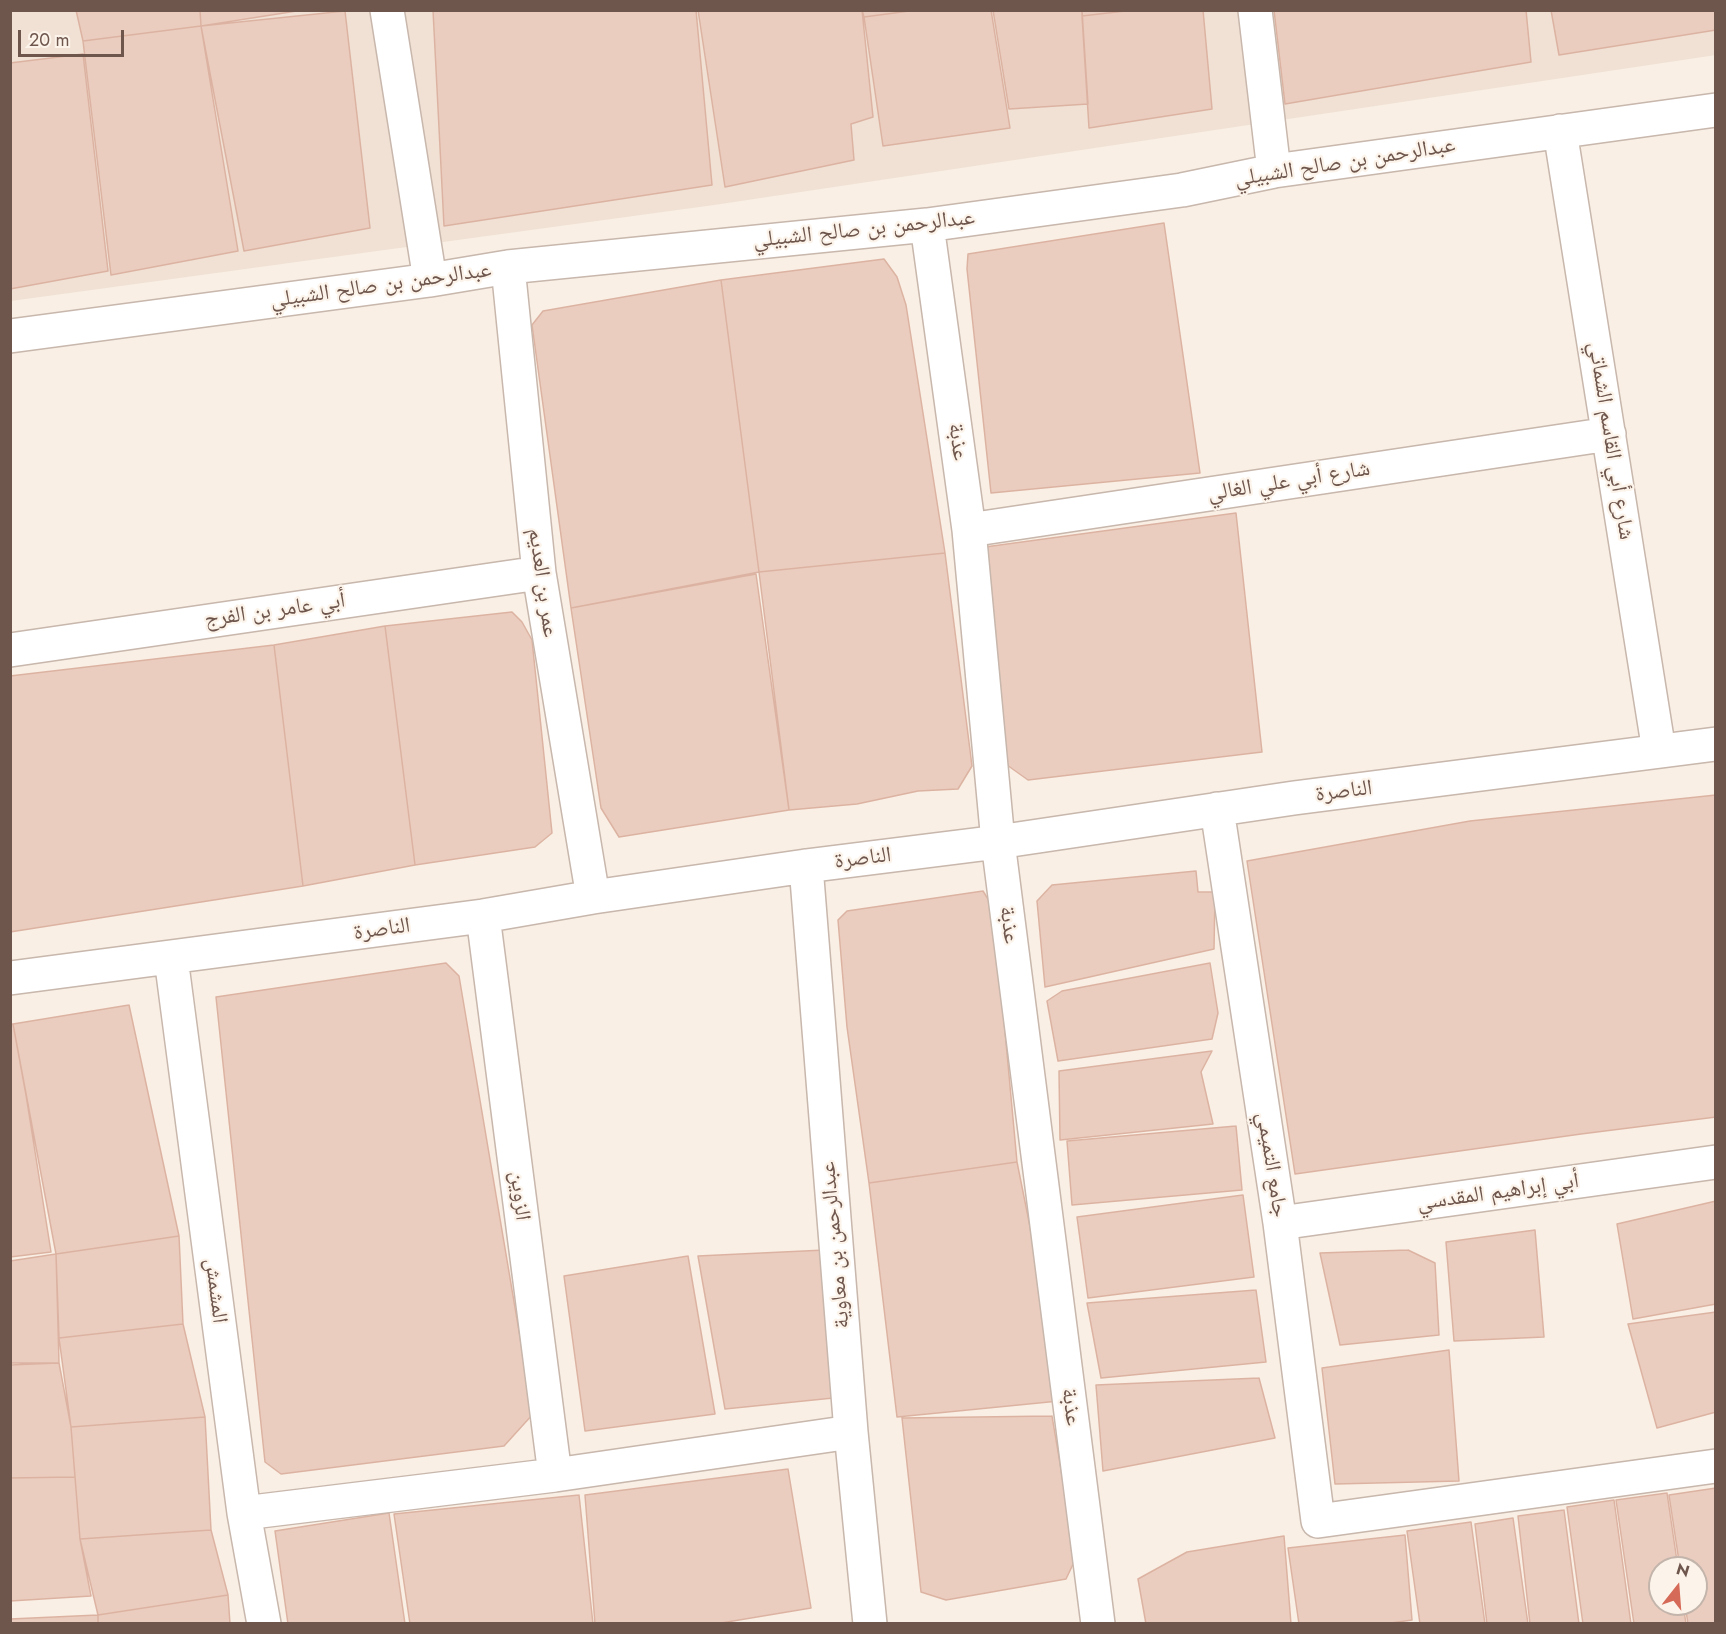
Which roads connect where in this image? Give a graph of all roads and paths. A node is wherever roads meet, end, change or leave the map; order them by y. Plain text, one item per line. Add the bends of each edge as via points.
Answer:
1 (387, 10) edge
2 (1255, 10) edge
3 (1716, 110) edge
4 (1560, 131) junction
5 (1274, 171) junction
6 (927, 225) junction
7 (508, 267) junction
8 (430, 280) junction
9 (10, 336) edge
10 (1609, 434) junction
11 (969, 530) junction
12 (539, 573) junction
13 (10, 650) edge
14 (1716, 744) edge
15 (1659, 751) junction
16 (1217, 809) junction
17 (998, 842) junction
18 (806, 866) junction
19 (593, 897) junction
20 (483, 916) junction
21 (171, 958) junction
22 (10, 978) edge
23 (1716, 1162) edge
24 (1280, 1223) junction
25 (851, 1432) junction
26 (1716, 1466) edge
27 (555, 1475) junction
28 (244, 1513) junction
29 (264, 1623) edge
30 (870, 1623) edge
31 (1098, 1623) edge

1 - 8 street
2 - 5 street
3 - 4 street, عبدالرحمن بن صالح الشبيلي
4 - 5 street, عبدالرحمن بن صالح الشبيلي
4 - 10 street, شارع أبي القاسم الشماتي
5 - 6 street, عبدالرحمن بن صالح الشبيلي via 1182,190
6 - 7 street, عبدالرحمن بن صالح الشبيلي
6 - 11 street, عذبة
7 - 8 street, عبدالرحمن بن صالح الشبيلي
7 - 12 street, عمر بن العديم
8 - 9 street, عبدالرحمن بن صالح الشبيلي
10 - 11 street, شارع أبي علي الغالي
10 - 15 street, شارع أبي القاسم الشماتي
11 - 17 street, عذبة
12 - 13 street, أبي عامر بن الفرج
12 - 19 street, عمر بن العديم
14 - 15 street, الناصرة
15 - 16 street, الناصرة
16 - 17 street, الناصرة
16 - 24 street, جامع التميمي
17 - 18 street, الناصرة
17 - 31 street, عذبة
18 - 19 street, الناصرة
18 - 25 street, عبدالرحمن بن معاوية
19 - 20 street, الناصرة
20 - 21 street, الناصرة
20 - 27 street, الزوين
21 - 22 street, الناصرة
21 - 28 street, المشمش
23 - 24 street, أبي إبراهيم المقدسي
24 - 26 street, جامع التميمي via 1318,1521
25 - 27 street
25 - 30 street, عبدالرحمن بن معاوية
27 - 28 street
28 - 29 street, المشمش

